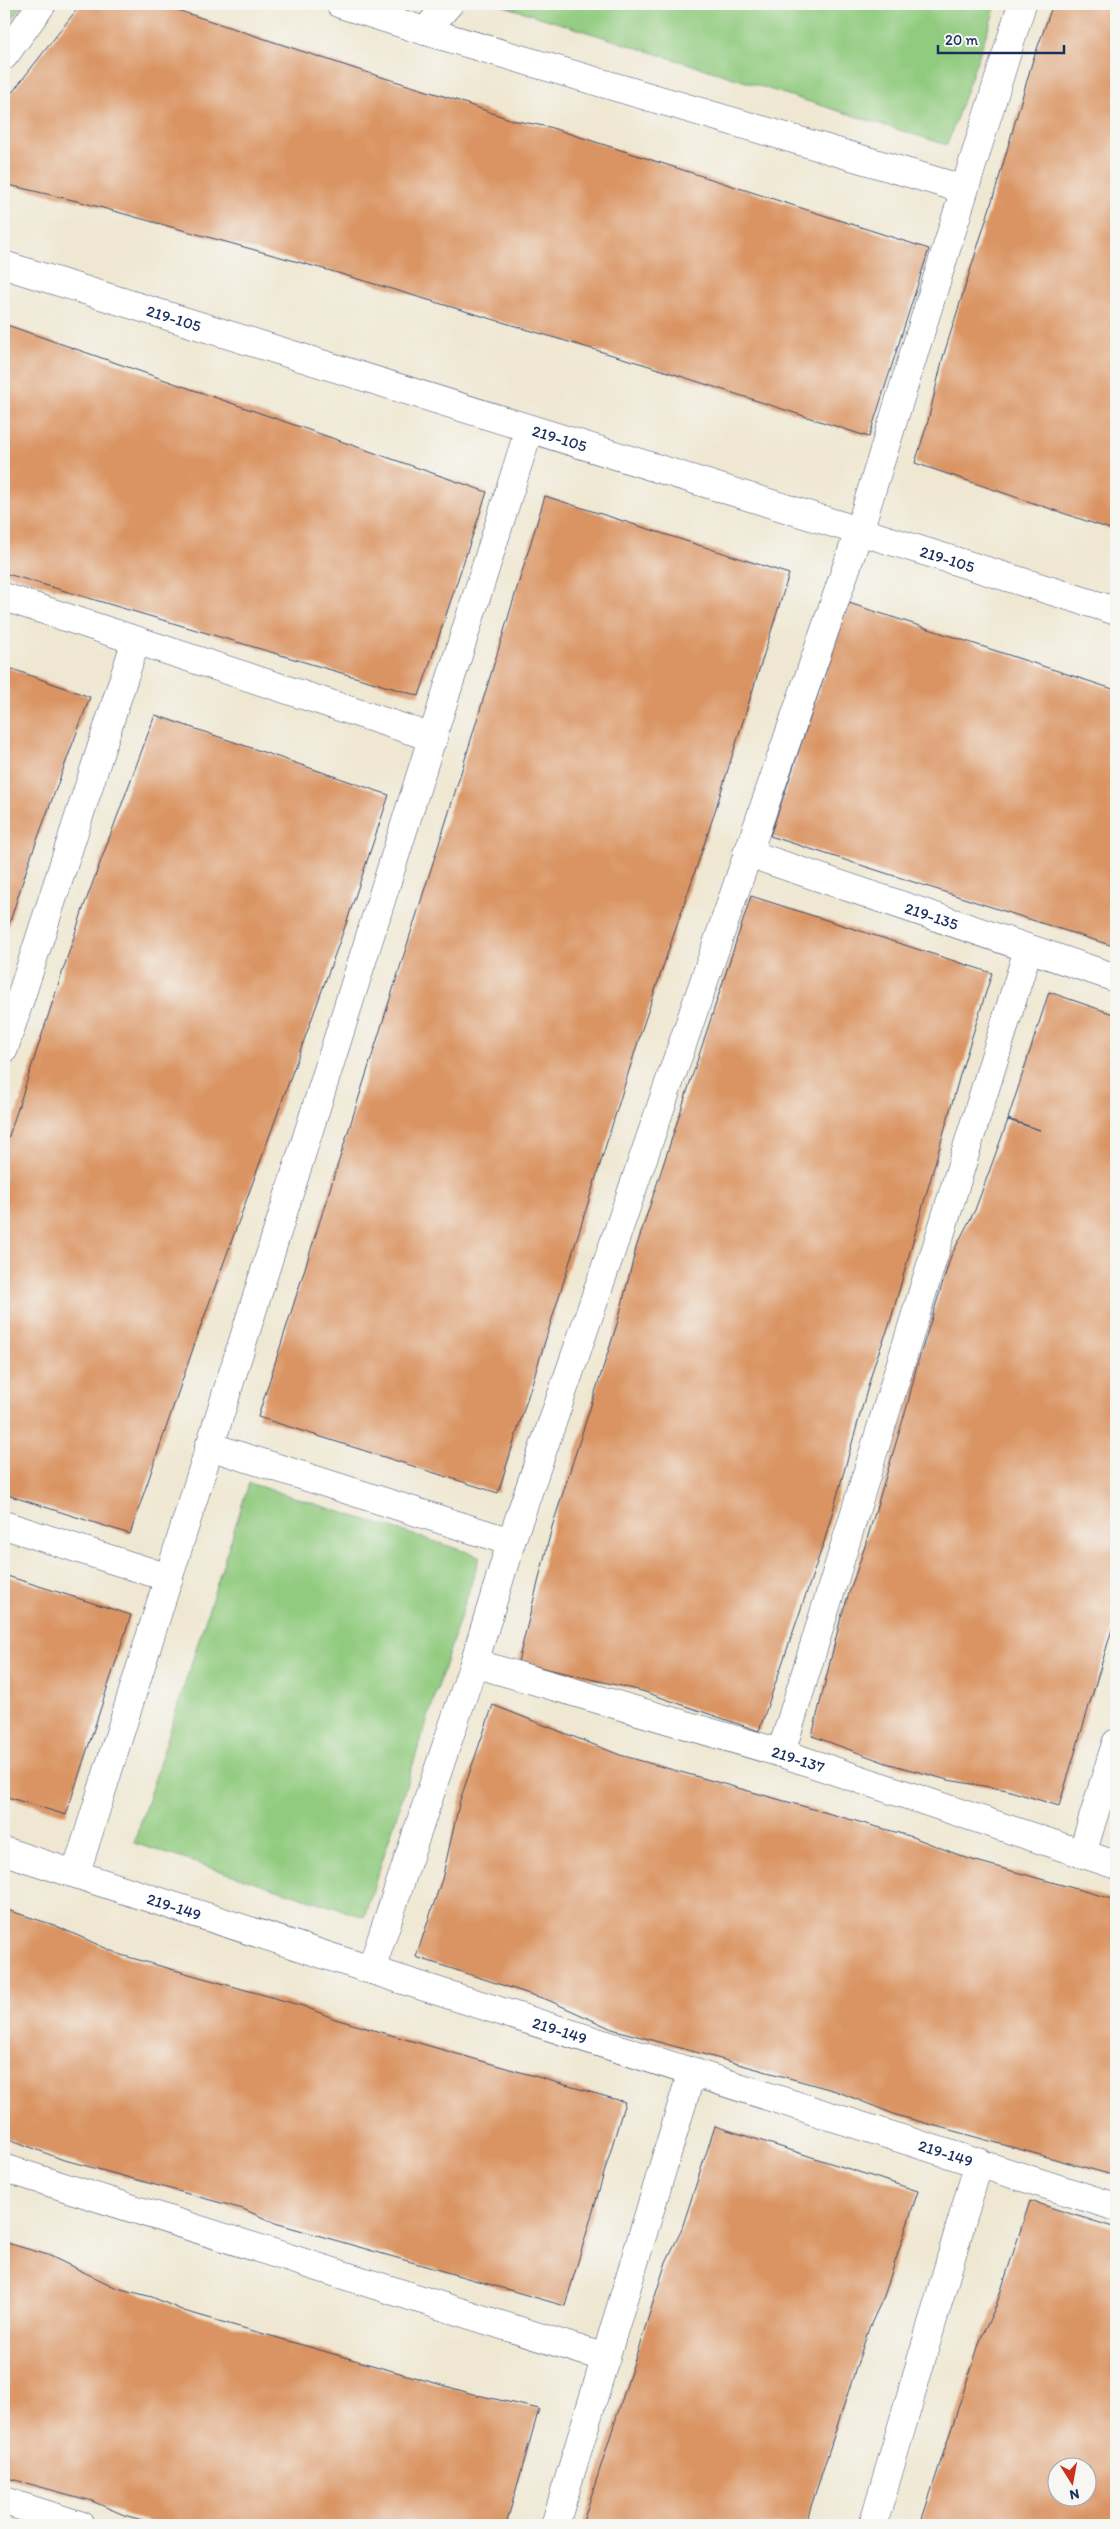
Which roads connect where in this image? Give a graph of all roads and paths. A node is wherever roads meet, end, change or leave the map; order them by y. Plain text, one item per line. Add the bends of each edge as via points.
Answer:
1 (42, 4) edge
2 (340, 4) edge
3 (449, 4) edge
4 (1022, 4) edge
5 (425, 31) junction
6 (4, 56) edge
7 (963, 189) junction
8 (4, 265) edge
9 (529, 429) junction
10 (859, 531) junction
11 (4, 597) edge
12 (1116, 611) edge
13 (136, 640) junction
14 (434, 738) junction
15 (747, 853) junction
16 (1028, 949) junction
17 (1116, 978) edge
18 (4, 1048) edge
19 (210, 1446) junction
20 (4, 1525) edge
21 (510, 1542) junction
22 (169, 1578) junction
23 (474, 1663) junction
24 (1116, 1743) edge
25 (781, 1753) junction
26 (4, 1851) edge
27 (1082, 1854) junction
28 (1116, 1865) edge
29 (76, 1873) junction
30 (371, 1970) junction
31 (692, 2072) junction
32 (979, 2162) junction
33 (4, 2168) edge
34 (1116, 2207) edge
35 (606, 2358) junction
36 (4, 2501) edge
37 (80, 2525) edge
38 (555, 2525) edge
39 (873, 2525) edge

1 - 6 street
2 - 5 street
3 - 5 street
4 - 7 street
5 - 7 street
7 - 10 street
8 - 9 street, 219-105
9 - 10 street, 219-105
9 - 14 street
10 - 12 street, 219-105
10 - 15 street
11 - 13 street
13 - 14 street
13 - 18 street
14 - 19 street
15 - 16 street, 219-135
15 - 21 street
16 - 17 street, 219-135
16 - 25 street
19 - 21 street
19 - 22 street
20 - 22 street
21 - 23 street
22 - 29 street
23 - 25 street, 219-137
23 - 30 street
24 - 27 street
25 - 27 street, 219-137
26 - 29 street, 219-149
27 - 28 street, 219-137
29 - 30 street, 219-149
30 - 31 street, 219-149
31 - 32 street, 219-149
31 - 35 street
32 - 34 street, 219-149
32 - 39 street
33 - 35 street
35 - 38 street
36 - 37 street

